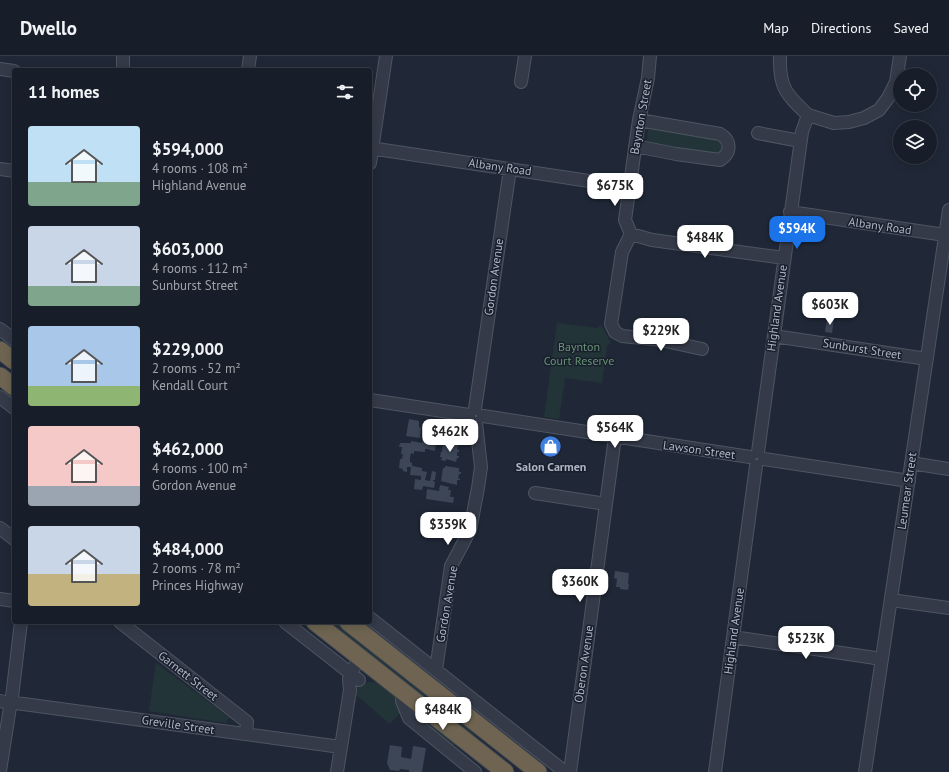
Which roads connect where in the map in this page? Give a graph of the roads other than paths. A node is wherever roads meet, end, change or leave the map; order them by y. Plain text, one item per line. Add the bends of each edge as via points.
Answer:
1 (123, 56) edge
2 (250, 56) edge
3 (386, 56) edge
4 (525, 56) edge
5 (650, 56) edge
6 (780, 56) edge
7 (900, 56) edge
8 (0, 68) edge
9 (123, 68) edge
10 (248, 68) edge
11 (12, 71) edge
12 (522, 82) dead end
13 (808, 116) junction
14 (640, 120) junction
15 (758, 133) dead end
16 (372, 142) edge
17 (800, 142) junction
18 (635, 146) junction
19 (372, 148) edge
20 (0, 169) edge
21 (510, 169) junction
22 (12, 171) edge
23 (629, 187) junction
24 (949, 210) edge
25 (790, 212) junction
26 (631, 234) junction
27 (945, 235) junction
28 (784, 258) junction
29 (0, 329) edge
30 (774, 336) junction
31 (12, 338) edge
32 (702, 349) dead end
33 (0, 350) edge
34 (12, 359) edge
35 (927, 359) junction
36 (0, 376) edge
37 (12, 385) edge
38 (0, 397) edge
39 (372, 400) edge
40 (12, 406) edge
41 (475, 416) junction
42 (614, 437) junction
43 (757, 459) junction
44 (911, 463) junction
45 (949, 469) edge
46 (908, 481) junction
47 (535, 493) dead end
48 (606, 504) junction
49 (0, 528) edge
50 (12, 537) edge
51 (0, 599) edge
52 (891, 600) junction
53 (12, 601) edge
54 (949, 608) edge
55 (372, 620) edge
56 (21, 624) edge
57 (123, 624) edge
58 (288, 624) edge
59 (318, 624) edge
60 (351, 624) edge
61 (733, 637) junction
62 (359, 657) junction
63 (882, 659) junction
64 (436, 670) junction
65 (380, 674) junction
66 (355, 677) junction
67 (403, 691) junction
68 (8, 702) edge
69 (246, 734) junction
70 (341, 747) junction
71 (449, 750) junction
72 (479, 751) junction
73 (461, 767) edge
74 (0, 771) edge
75 (337, 772) edge
76 (475, 772) edge
77 (505, 772) edge
78 (538, 772) edge
79 (565, 772) edge
80 (570, 772) edge
81 (715, 772) edge
82 (865, 772) edge

1 - 9 street
2 - 10 street
3 - 16 street
4 - 12 street
5 - 14 street, Baynton Street
6 - 13 street via 780,79 790,97
7 - 13 street via 896,82 879,110 849,122 834,123
8 - 11 street
13 - 17 street, Highland Avenue
14 - 18 street, Baynton Street
14 - 18 street via 720,134 727,138 729,144 724,157 720,160
15 - 17 street
17 - 25 street, Highland Avenue
18 - 23 street, Baynton Street
19 - 21 street, Albany Road
20 - 22 street
21 - 23 street, Albany Road
21 - 41 street, Gordon Avenue
23 - 26 street, Baynton Street via 625,220
24 - 27 street, Leumear Street
25 - 27 street, Albany Road
25 - 28 street, Highland Avenue
26 - 28 street via 652,240
26 - 32 street via 622,252 611,324 615,332 622,336 661,340
27 - 35 street, Leumear Street
28 - 30 street, Highland Avenue
29 - 31 street
30 - 35 street, Sunburst Street
30 - 43 street, Highland Avenue
33 - 34 highway
35 - 44 street, Leumear Street
36 - 37 highway
38 - 40 street
39 - 41 street, Lawson Street
41 - 42 street, Lawson Street
41 - 64 street, Gordon Avenue via 481,467 478,488 470,530 451,566
42 - 43 street, Lawson Street
42 - 48 street, Oberon Avenue
43 - 46 street, Lawson Street
43 - 61 street, Highland Avenue
44 - 45 street
44 - 46 street, Leumear Street
46 - 52 street, Leumear Street
47 - 48 street
48 - 80 street, Oberon Avenue
49 - 50 street
51 - 53 street
52 - 54 street
52 - 63 street, Leumear Street
55 - 64 street
56 - 68 street
57 - 69 street, Garnett Street via 247,722
58 - 66 street
59 - 62 highway
60 - 78 highway
61 - 63 street
61 - 81 street, Highland Avenue
62 - 65 highway
62 - 66 street
63 - 82 street, Leumear Street
64 - 79 street
65 - 66 street
65 - 67 highway
66 - 70 street via 348,683 350,690
67 - 71 street via 402,701 409,718
67 - 72 highway
68 - 69 street, Greville Street
68 - 74 street
69 - 70 street, Greville Street
70 - 75 street
71 - 72 street
71 - 73 street
72 - 77 highway
73 - 76 street

